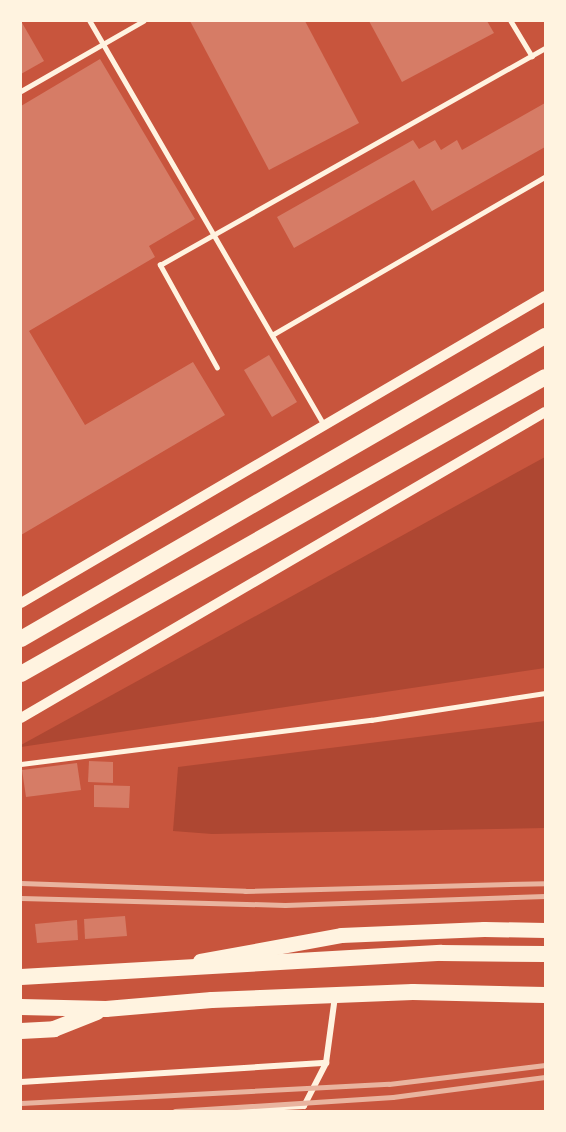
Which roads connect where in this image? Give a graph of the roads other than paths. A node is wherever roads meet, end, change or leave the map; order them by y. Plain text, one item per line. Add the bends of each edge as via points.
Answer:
1 (90, 21) edge
2 (143, 21) edge
3 (511, 21) edge
4 (103, 44) junction
5 (545, 48) edge
6 (532, 56) junction
7 (21, 91) edge
8 (545, 177) edge
9 (213, 234) junction
10 (545, 296) edge
11 (272, 335) junction
12 (545, 336) edge
13 (217, 368) dead end
14 (545, 377) edge
15 (545, 412) edge
16 (324, 425) junction
17 (21, 603) edge
18 (21, 639) edge
19 (21, 674) edge
20 (545, 693) edge
21 (21, 718) edge
22 (21, 764) edge
23 (545, 930) edge
24 (545, 954) edge
25 (165, 967) junction
26 (21, 977) edge
27 (336, 995) junction
28 (545, 995) edge
29 (21, 1007) edge
30 (106, 1009) junction
31 (21, 1031) edge
32 (326, 1063) junction
33 (21, 1082) edge
34 (207, 1111) edge

1 - 4 lane
2 - 4 lane
3 - 6 lane
4 - 7 lane
4 - 9 lane
5 - 6 lane
6 - 9 lane
8 - 11 lane
9 - 11 lane
9 - 13 lane via 160,265
10 - 16 street
11 - 16 lane
12 - 18 highway
14 - 19 highway
15 - 21 street
16 - 17 street
20 - 22 lane via 371,720
23 - 25 main road via 341,935
24 - 25 highway via 441,953 312,963
25 - 26 highway
27 - 28 highway
27 - 30 highway
27 - 32 street
29 - 30 highway
30 - 31 highway via 54,1029
32 - 33 street
32 - 34 street via 304,1106

